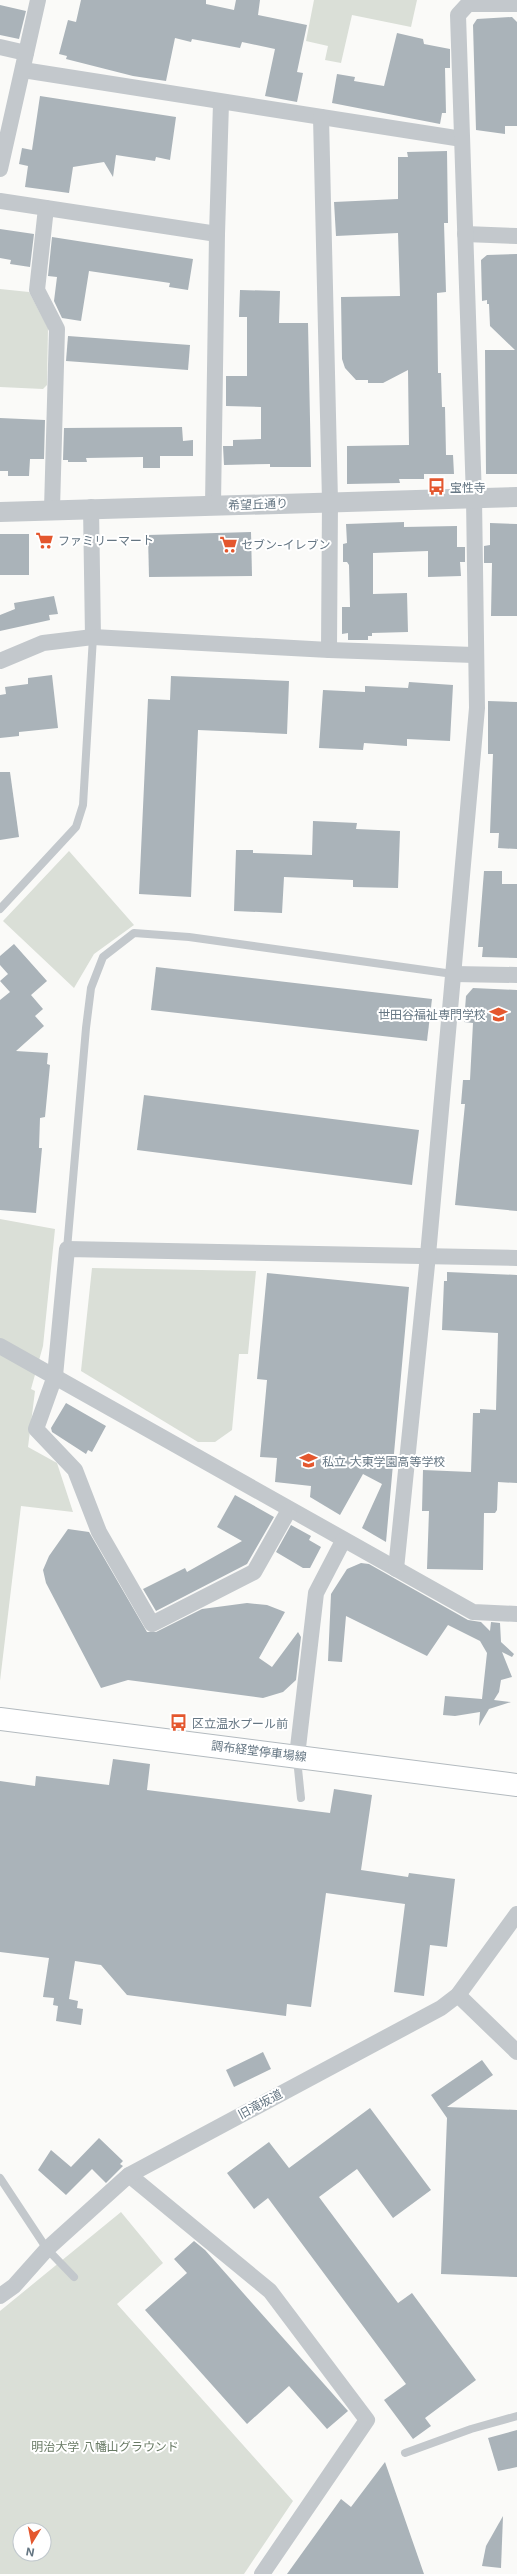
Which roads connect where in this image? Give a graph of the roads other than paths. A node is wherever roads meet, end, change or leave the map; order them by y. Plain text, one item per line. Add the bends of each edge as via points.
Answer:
1 (38, 0) edge
2 (517, 4) edge
3 (0, 47) edge
4 (26, 53) junction
5 (23, 70) junction
6 (222, 102) junction
7 (321, 117) junction
8 (462, 139) junction
9 (0, 169) edge
10 (0, 201) edge
11 (46, 208) junction
12 (217, 234) junction
13 (465, 234) junction
14 (517, 236) edge
15 (517, 497) edge
16 (474, 498) junction
17 (330, 501) junction
18 (213, 505) junction
19 (52, 508) junction
20 (91, 508) junction
21 (0, 512) edge
22 (93, 637) junction
23 (329, 650) junction
24 (474, 655) junction
25 (0, 661) edge
26 (0, 909) edge
27 (453, 974) junction
28 (517, 975) edge
29 (68, 1249) junction
30 (428, 1255) junction
31 (517, 1258) edge
32 (0, 1346) edge
33 (55, 1376) junction
34 (289, 1510) junction
35 (343, 1541) junction
36 (396, 1569) junction
37 (517, 1614) edge
38 (0, 1719) edge
39 (297, 1756) junction
40 (517, 1786) edge
41 (301, 1798) dead end
42 (517, 1914) edge
43 (458, 1995) junction
44 (517, 2052) edge
45 (129, 2175) junction
46 (0, 2178) edge
47 (47, 2249) junction
48 (74, 2277) dead end
49 (0, 2296) edge
50 (517, 2416) edge
51 (405, 2453) dead end
52 (262, 2574) edge

1 - 4 street
2 - 8 street via 468,4 458,15
3 - 4 street
4 - 5 street
5 - 6 street
5 - 9 street
6 - 7 street
6 - 12 street
7 - 8 street
7 - 17 street
8 - 13 street
10 - 11 street
11 - 12 street
11 - 19 street via 36,290 57,329
12 - 18 street
13 - 14 street
13 - 16 street
15 - 16 street, 希望丘通り
16 - 17 street, 希望丘通り
16 - 24 street
17 - 18 street, 希望丘通り
17 - 23 street
18 - 20 street, 希望丘通り
19 - 20 street, 希望丘通り
19 - 21 street, 希望丘通り
20 - 22 street
22 - 23 street
22 - 25 street via 43,643
22 - 26 lane via 83,805 76,827
23 - 24 street
24 - 27 street via 477,708
27 - 28 street
27 - 29 lane via 189,937 134,933 103,956 91,988
27 - 30 street
29 - 30 street
29 - 33 street
30 - 31 street
30 - 36 street
32 - 33 street
33 - 34 street
33 - 34 street via 36,1429 74,1470 99,1532 152,1624 254,1572
34 - 35 street
35 - 36 street
35 - 39 street via 316,1594
36 - 37 street via 473,1612
38 - 39 main road, 調布経堂停車場線
39 - 40 main road, 調布経堂停車場線
39 - 41 lane
42 - 43 street, 旧滝坂道
43 - 44 street
43 - 45 street, 旧滝坂道 via 441,2008 145,2164
45 - 47 street, 旧滝坂道
45 - 52 street via 270,2291 367,2420
46 - 47 lane
47 - 48 lane
47 - 49 street, 旧滝坂道 via 14,2286
50 - 51 lane via 471,2429

